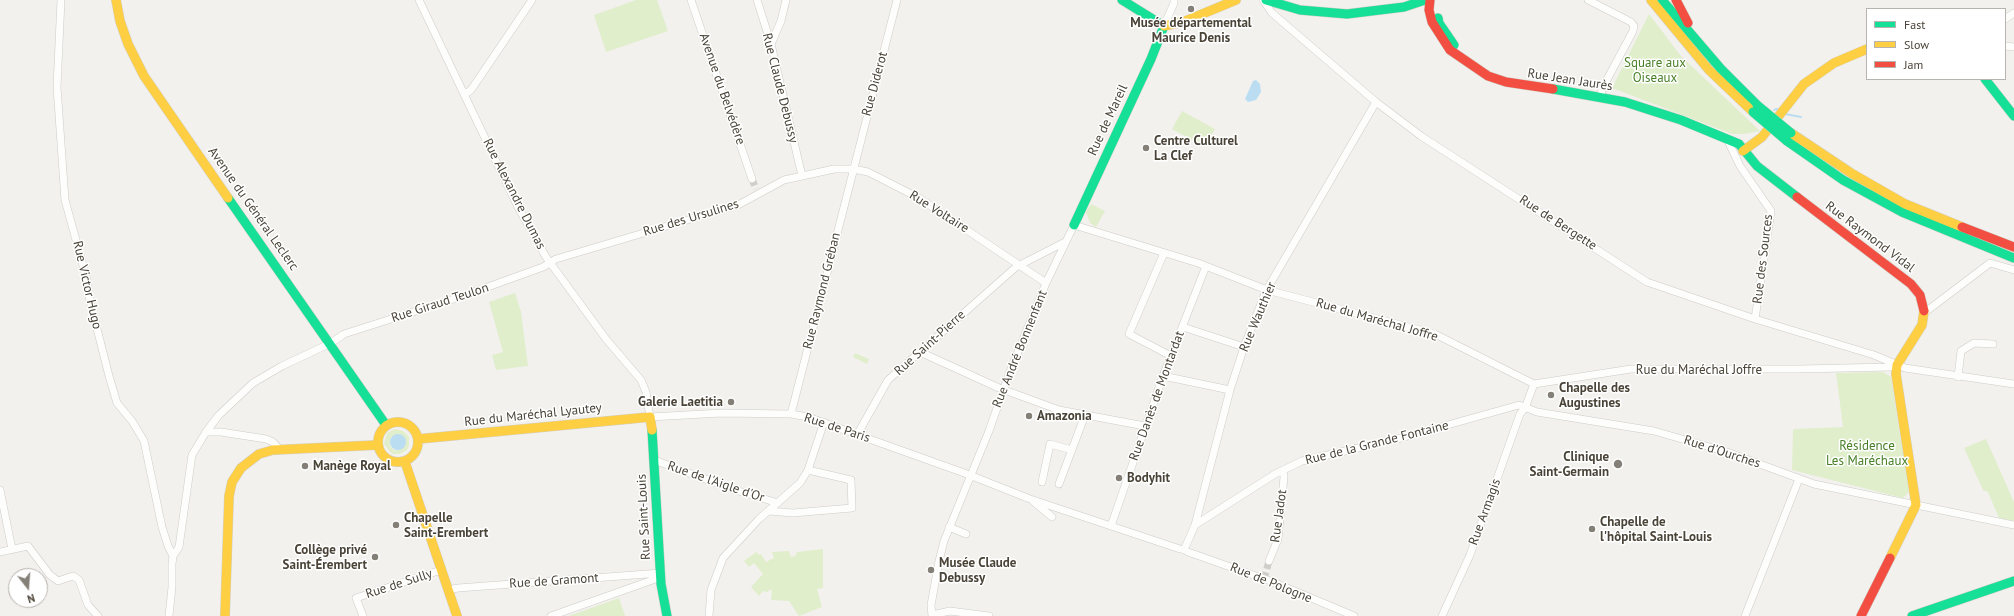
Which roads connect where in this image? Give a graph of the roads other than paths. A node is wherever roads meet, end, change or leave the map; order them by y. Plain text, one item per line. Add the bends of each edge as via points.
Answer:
1 (61, 0) edge
2 (116, 0) edge
3 (419, 0) edge
4 (532, 0) edge
5 (691, 0) edge
6 (757, 0) edge
7 (786, 0) edge
8 (897, 0) edge
9 (1122, 0) edge
10 (1174, 0) edge
11 (1236, 0) edge
12 (1263, 0) edge
13 (1266, 0) edge
14 (1409, 0) edge
15 (1425, 0) edge
16 (1431, 0) edge
17 (1588, 0) edge
18 (1651, 0) edge
19 (1662, 0) edge
20 (1676, 0) edge
21 (1394, 8) junction
22 (2014, 13) edge
23 (2006, 19) edge
24 (1164, 26) junction
25 (1693, 35) junction
26 (771, 44) junction
27 (1866, 49) edge
28 (1986, 80) edge
29 (465, 94) junction
30 (1601, 97) junction
31 (1376, 102) junction
32 (2004, 103) junction
33 (2014, 104) edge
34 (1755, 108) junction
35 (2014, 116) edge
36 (1789, 137) junction
37 (1728, 139) junction
38 (1743, 151) junction
39 (853, 169) junction
40 (802, 176) junction
41 (752, 179) tunnel mouth
42 (1074, 224) junction
43 (1065, 242) junction
44 (2014, 247) edge
45 (1164, 253) junction
46 (2014, 258) edge
47 (551, 263) junction
48 (1020, 265) junction
49 (1206, 266) junction
50 (2014, 270) edge
51 (1046, 283) junction
52 (1267, 290) junction
53 (1924, 313) junction
54 (1755, 319) junction
55 (1183, 327) junction
56 (330, 344) junction
57 (1993, 344) dead end
58 (1244, 347) junction
59 (920, 352) junction
60 (1171, 356) junction
61 (1897, 365) junction
62 (1163, 376) junction
63 (1958, 377) junction
64 (1534, 384) junction
65 (2014, 384) edge
66 (1003, 389) junction
67 (1230, 390) junction
68 (1526, 408) junction
69 (791, 414) junction
70 (1084, 415) junction
71 (650, 417) junction
72 (824, 422) junction
73 (386, 425) junction
74 (1145, 426) junction
75 (206, 432) junction
76 (857, 435) junction
77 (418, 439) junction
78 (377, 446) junction
79 (338, 447) junction
80 (280, 450) junction
81 (1072, 450) junction
82 (654, 460) junction
83 (404, 462) junction
84 (808, 470) junction
85 (1283, 470) junction
86 (971, 475) junction
87 (1799, 479) junction
88 (1042, 482) dead end
89 (1059, 484) dead end
90 (0, 490) edge
91 (1030, 499) junction
92 (778, 503) junction
93 (1916, 504) junction
94 (769, 511) junction
95 (1052, 517) dead end
96 (1195, 525) junction
97 (2014, 525) edge
98 (1111, 526) junction
99 (949, 527) junction
100 (966, 534) dead end
101 (12, 549) junction
102 (1184, 550) junction
103 (0, 552) edge
104 (173, 556) junction
105 (1269, 562) tunnel mouth
106 (441, 570) junction
107 (661, 575) junction
108 (2014, 581) edge
109 (448, 590) junction
110 (98, 616) edge
111 (169, 616) edge
112 (225, 616) edge
113 (228, 616) edge
114 (363, 616) edge
115 (457, 616) edge
116 (551, 616) edge
117 (667, 616) edge
118 (709, 616) edge
119 (932, 616) edge
120 (989, 616) edge
121 (1354, 616) edge
122 (1442, 616) edge
123 (1745, 616) edge
124 (1861, 616) edge
125 (1912, 616) edge

1 - 104 street, Rue Victor Hugo via 57,87 65,200 113,390 117,402 144,441 162,526
2 - 56 main road, Avenue du Général Leclerc via 128,44 144,76
3 - 29 street, Rue Alexandre Dumas
4 - 29 street via 471,90
5 - 41 street, Avenue du Belvédère
6 - 26 street, Rue Claude Debussy
7 - 26 street
8 - 39 street, Rue Diderot
9 - 24 main road
10 - 24 street
11 - 24 main road via 1184,22
12 - 31 street, Rue de Bergette via 1272,13
13 - 21 main road via 1320,13 1347,14
14 - 21 main road
15 - 21 main road
16 - 30 main road, Rue Jean Jaurès via 1439,23 1462,57 1488,76 1506,82
17 - 30 street via 1631,22 1634,26 1602,89
18 - 34 main road via 1709,70
19 - 25 main road
20 - 25 main road
22 - 23 street
24 - 42 main road, Rue de Mareil
25 - 34 main road
26 - 40 street, Rue Claude Debussy
27 - 38 main road via 1818,72 1804,84 1762,138
28 - 32 main road
29 - 47 street, Rue Alexandre Dumas via 518,207
30 - 37 main road, Rue Jean Jaurès via 1681,120
31 - 52 street, Rue Wauthier
31 - 54 street, Rue de Bergette via 1434,145 1647,282
32 - 33 street
32 - 35 main road
34 - 36 main road, bridge
36 - 44 main road via 1905,204
36 - 46 main road via 1843,180 1902,212
37 - 38 main road, Rue Jean Jaurès via 1739,144
37 - 54 street, Rue des Sources via 1740,166 1771,211
38 - 53 main road, Rue Raymond Vidal via 1757,166 1911,284 1921,296
39 - 40 street, Rue des Ursulines via 834,169
39 - 48 street, Rue Voltaire via 868,172 919,198
39 - 69 street, Rue Raymond Gréban
40 - 47 street, Rue des Ursulines via 756,191 738,205 556,259
42 - 43 street, Rue André Bonnenfant
42 - 45 street, Rue du Maréchal Joffre
43 - 48 street, Rue Saint-Pierre
43 - 51 street, Rue André Bonnenfant
45 - 49 street, Rue du Maréchal Joffre
45 - 60 street via 1129,334
47 - 56 street, Rue Giraud Teulon via 466,295 344,334
47 - 71 street, Rue Alexandre Dumas via 606,339 641,380 646,392
48 - 51 street, Rue Voltaire
48 - 59 street, Rue Saint-Pierre
49 - 52 street, Rue du Maréchal Joffre
49 - 55 street, Rue Danès de Montardat
50 - 53 street via 1990,263
51 - 66 street, Rue André Bonnenfant
52 - 58 street, Rue Wauthier
52 - 64 street, Rue du Maréchal Joffre via 1435,334
53 - 61 main road, Rue Raymond Vidal via 1920,331
54 - 61 street, Rue de Bergette via 1874,355
55 - 58 street
55 - 60 street, Rue Danès de Montardat
56 - 73 main road, Avenue du Général Leclerc
56 - 75 street, Rue Giraud Teulon via 252,383 219,415
57 - 63 street via 1974,342 1960,352
58 - 67 street, Rue Wauthier
59 - 66 street
59 - 76 street, Rue Saint-Pierre via 888,380
60 - 62 street, Rue Danès de Montardat
61 - 63 street
61 - 64 street, Rue du Maréchal Joffre via 1800,369 1631,369
61 - 93 main road via 1896,374
62 - 67 street
62 - 74 street, Rue Danès de Montardat
63 - 65 street
64 - 68 street, Rue Armagis
66 - 70 street via 1059,410
66 - 86 street, Rue André Bonnenfant
67 - 96 street, Rue Wauthier
68 - 85 street, Rue de la Grande Fontaine via 1519,404 1392,440 1314,457
68 - 87 street, Rue d'Ourches via 1654,431 1727,452
68 - 122 street, Rue Armagis via 1520,414 1470,555
69 - 71 street, Rue de Paris via 722,413
69 - 72 street, Rue de Paris
70 - 74 street
70 - 81 street
71 - 77 main road, Rue du Maréchal Lyautey
71 - 82 main road, Rue Saint-Louis
72 - 76 street, Rue de Paris
72 - 84 street
73 - 77 main road via 403,422 413,428
73 - 78 main road via 379,434
74 - 98 street, Rue Danès de Montardat
75 - 80 street via 266,439
75 - 104 street, Rue Giraud Teulon via 192,455 179,548
76 - 86 street, Rue de Paris
77 - 83 main road via 416,452
78 - 79 main road
78 - 83 main road via 387,460
79 - 80 main road
79 - 113 main road via 266,456 250,464 239,477 232,497
80 - 112 main road via 259,454 246,463 231,487 228,503
81 - 88 street via 1050,444
81 - 89 street
82 - 92 street, Rue de l'Aigle d'Or
82 - 107 main road, Rue Saint-Louis
83 - 106 main road
84 - 92 street via 800,483
84 - 94 street via 851,480 852,508 793,513
85 - 96 street, Rue de la Grande Fontaine
85 - 105 street, Rue Jadot via 1278,539
86 - 91 street, Rue de Paris
86 - 99 street, Rue André Bonnenfant
87 - 93 street, Rue d'Ourches via 1900,503
87 - 123 street
90 - 101 street
91 - 95 street
91 - 98 street, Rue de Pologne
92 - 94 street
93 - 97 street, Rue d'Ourches
93 - 124 main road
94 - 118 street via 723,558 711,590
96 - 102 street, Rue Wauthier
98 - 102 street, Rue de Pologne
99 - 100 street
99 - 119 street, Rue André Bonnenfant via 939,561
101 - 103 street
101 - 110 street via 28,546 50,575 58,581 73,576 79,580 88,605
102 - 121 street, Rue de Pologne via 1268,580
104 - 111 street
106 - 109 main road
106 - 114 street, Rue de Sully via 356,598
107 - 109 street, Rue de Gramont
107 - 116 street
107 - 117 main road, Rue Saint-Louis
108 - 125 main road
109 - 115 main road
119 - 120 street via 950,611

